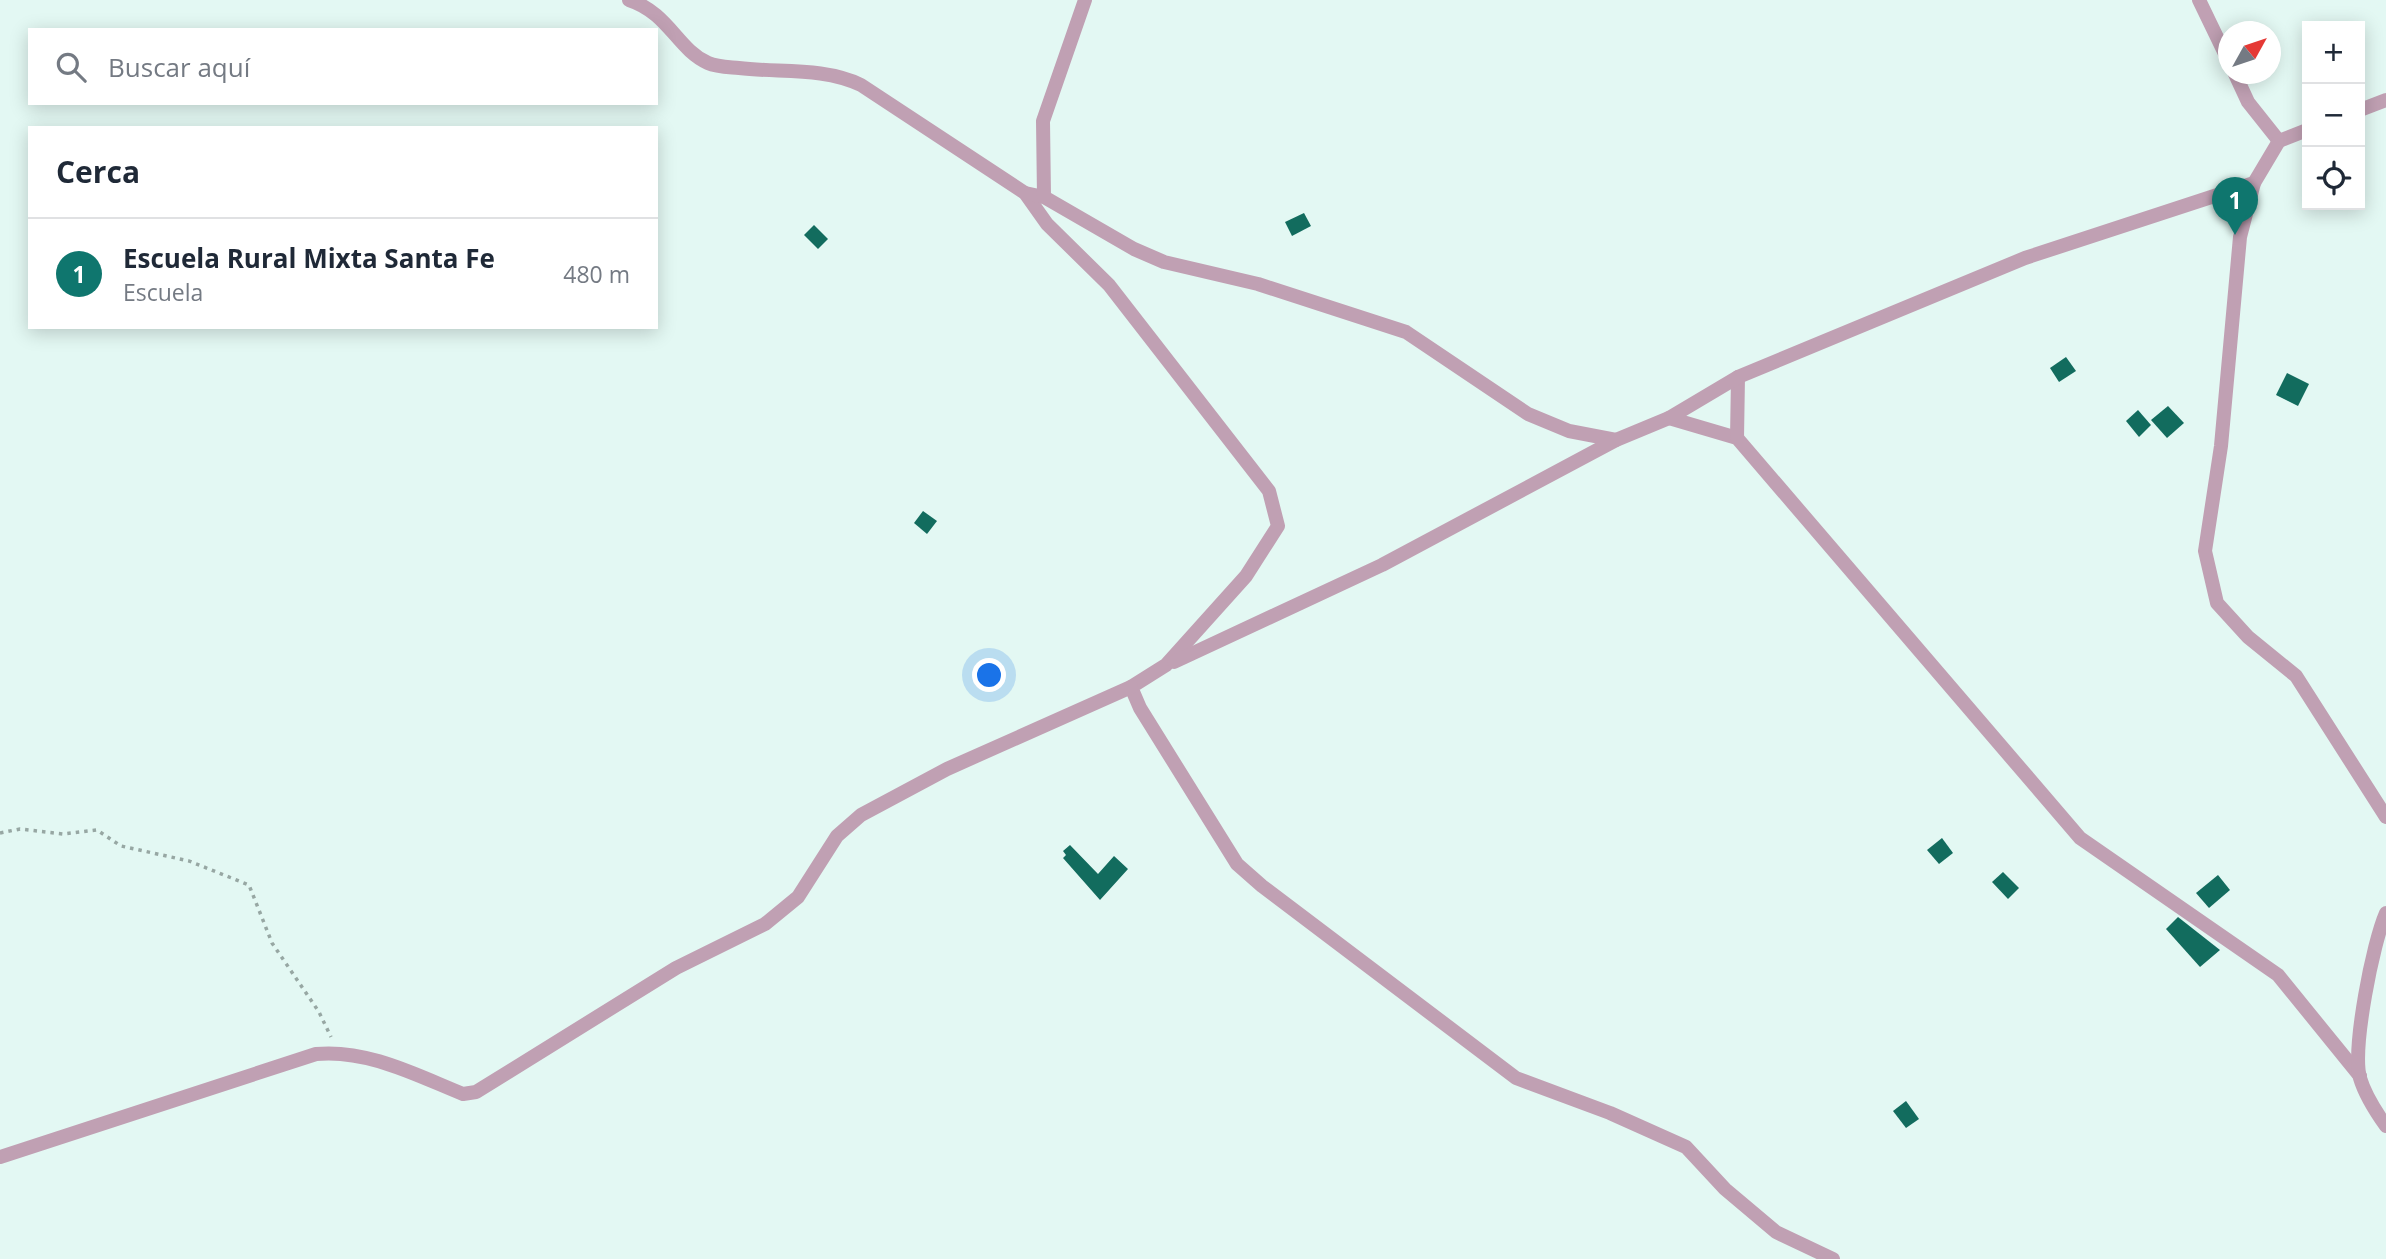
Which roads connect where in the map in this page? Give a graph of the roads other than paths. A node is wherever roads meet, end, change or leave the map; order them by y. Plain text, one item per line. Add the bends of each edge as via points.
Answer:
1 (629, 0) edge
2 (1085, 0) edge
3 (2199, 0) edge
4 (2218, 39) edge
5 (2240, 84) edge
6 (2386, 100) edge
7 (2365, 108) edge
8 (2302, 132) edge
9 (2278, 141) junction
10 (2254, 183) junction
11 (1025, 193) junction
12 (1044, 197) junction
13 (1738, 377) junction
14 (1669, 418) junction
15 (1737, 438) junction
16 (1616, 439) junction
17 (1166, 665) junction
18 (1131, 687) junction
19 (2386, 817) edge
20 (2386, 913) edge
21 (2360, 1076) junction
22 (2386, 1126) edge
23 (0, 1157) edge
24 (1833, 1259) edge

1 - 11 street via 660,16 710,64 838,74 861,85
2 - 12 street via 1043,121
3 - 4 street
5 - 9 street
6 - 7 street
8 - 9 street
9 - 10 street
10 - 13 street via 2025,258
10 - 19 street via 2240,237 2221,446 2205,551 2217,603 2296,676
11 - 12 street
11 - 17 street via 1047,224 1124,304 1269,491 1276,509 1278,526 1246,576
12 - 16 street via 1164,262 1258,284 1406,332 1528,414 1569,431
13 - 14 street
13 - 15 street
14 - 15 street
14 - 16 street
15 - 21 street via 2080,838 2278,975
16 - 17 street via 1382,565
17 - 18 street
18 - 23 street via 947,769 860,815 837,836 798,897 765,924 676,968 476,1093 463,1094 382,1062 338,1052 316,1054
18 - 24 street via 1237,864 1262,887 1516,1078 1686,1147 1725,1189 1776,1232
20 - 21 street via 2376,935 2367,984
21 - 22 street

